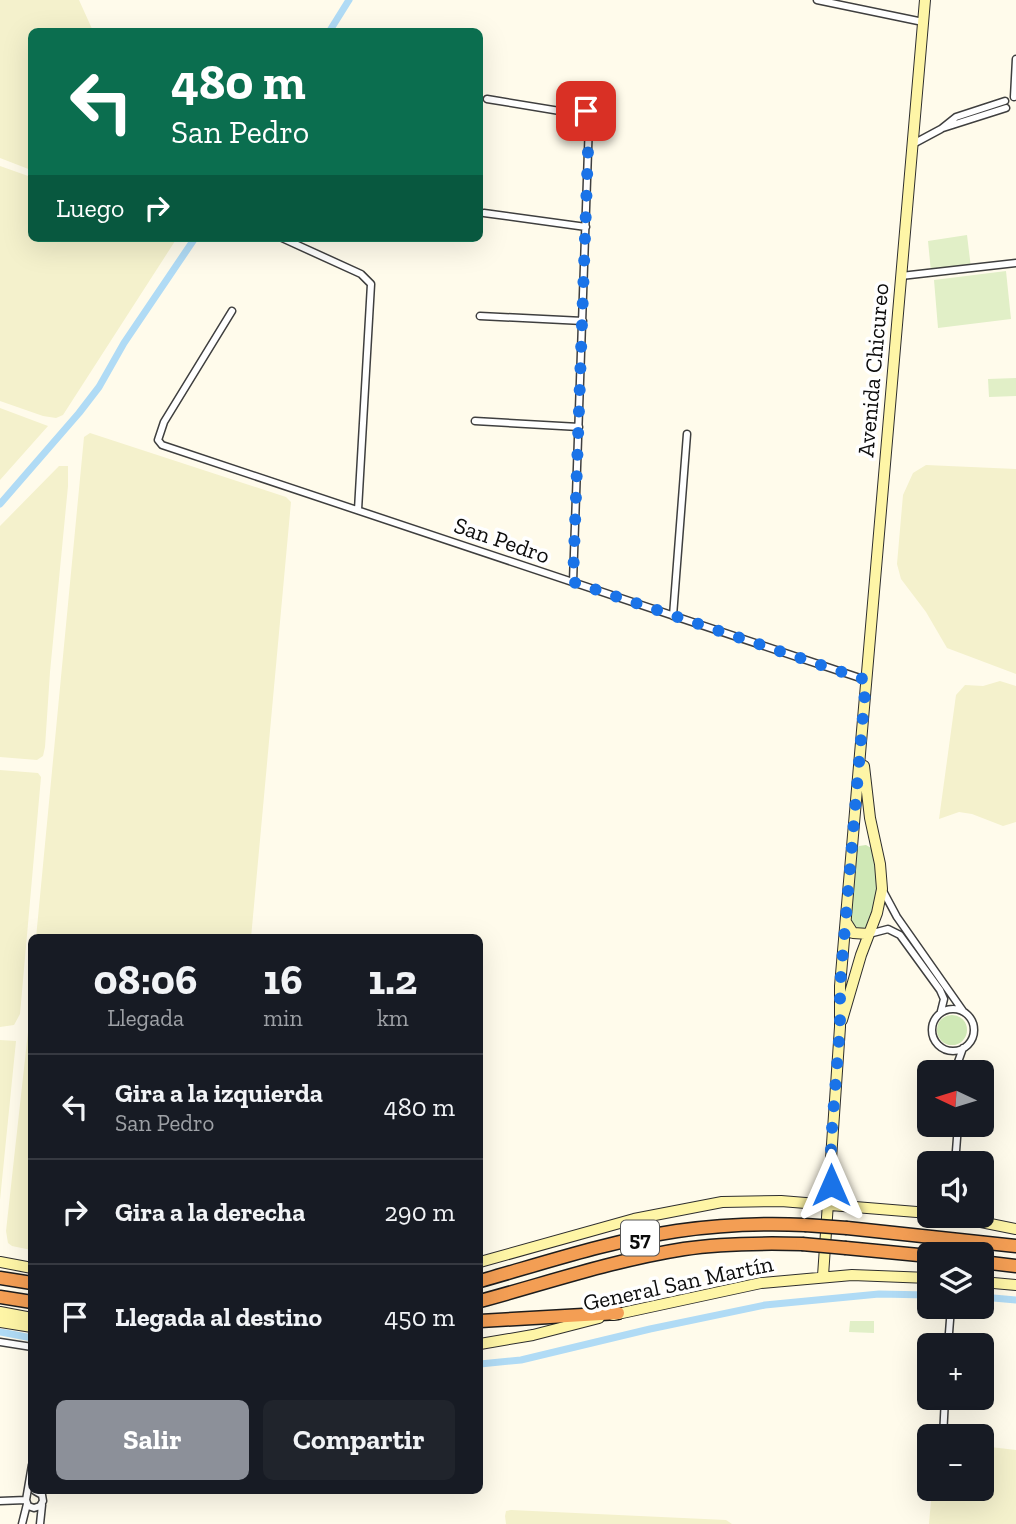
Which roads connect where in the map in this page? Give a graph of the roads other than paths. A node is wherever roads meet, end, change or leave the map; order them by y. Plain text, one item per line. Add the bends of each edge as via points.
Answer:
1 (817, 0) edge
2 (925, 0) edge
3 (923, 22) junction
4 (1016, 59) edge
5 (1015, 97) edge
6 (487, 99) dead end
7 (913, 144) junction
8 (484, 213) dead end
9 (586, 227) junction
10 (291, 242) edge
11 (1016, 263) edge
12 (901, 276) junction
13 (232, 311) dead end
14 (480, 316) dead end
15 (583, 321) junction
16 (475, 421) dead end
17 (579, 427) junction
18 (687, 435) dead end
19 (358, 510) junction
20 (573, 582) junction
21 (673, 616) junction
22 (866, 680) junction
23 (862, 744) junction
24 (852, 848) junction
25 (876, 850) junction
26 (882, 889) junction
27 (845, 922) junction
28 (869, 934) junction
29 (963, 1011) junction
30 (940, 1013) junction
31 (840, 1027) junction
32 (963, 1048) junction
33 (946, 1050) junction
34 (952, 1060) edge
35 (960, 1060) edge
36 (829, 1204) junction
37 (917, 1212) edge
38 (994, 1224) edge
39 (1016, 1228) edge
40 (1016, 1246) edge
41 (917, 1255) edge
42 (483, 1261) edge
43 (0, 1262) edge
44 (994, 1263) edge
45 (1016, 1266) edge
46 (28, 1267) edge
47 (823, 1276) junction
48 (917, 1277) edge
49 (0, 1278) edge
50 (483, 1280) edge
51 (28, 1282) edge
52 (994, 1283) edge
53 (1016, 1285) edge
54 (0, 1297) edge
55 (483, 1300) edge
56 (28, 1302) edge
57 (0, 1312) edge
58 (618, 1314) junction
59 (28, 1317) edge
60 (483, 1321) edge
61 (0, 1322) edge
62 (28, 1326) edge
63 (0, 1342) edge
64 (483, 1343) edge
65 (28, 1347) edge
66 (44, 1494) edge
67 (30, 1496) edge
68 (0, 1501) edge
69 (42, 1505) junction
70 (22, 1524) edge
71 (40, 1524) edge

1 - 3 street
2 - 3 main road, Avenida Chicureo
3 - 7 main road, Avenida Chicureo
4 - 5 street
5 - 7 street via 1009,105
6 - 9 street via 595,113 589,122
7 - 12 main road, Avenida Chicureo
8 - 9 street
9 - 15 street
10 - 19 street via 361,274 370,285
11 - 12 street
12 - 22 main road, Avenida Chicureo
13 - 19 street, San Pedro via 164,422 159,443
14 - 15 street
15 - 17 street
16 - 17 street
17 - 20 street
18 - 21 street
19 - 20 street, San Pedro
20 - 21 street, San Pedro
21 - 22 street, San Pedro
22 - 23 main road, Avenida Chicureo
23 - 24 main road, Avenida Chicureo
23 - 25 main road, Avenida Chicureo
24 - 25 main road via 865,841
24 - 27 main road, Avenida Chicureo
25 - 26 main road, Avenida Chicureo
26 - 28 main road, Avenida Chicureo
26 - 29 street
27 - 28 main road via 855,934
27 - 31 main road, Avenida Chicureo
28 - 30 street via 888,929 900,935 943,995
28 - 31 main road, Avenida Chicureo
29 - 30 street
29 - 32 street via 974,1028
30 - 33 street via 932,1035
31 - 36 main road, Avenida Chicureo
32 - 33 street
32 - 35 street
33 - 34 street
36 - 37 main road
36 - 42 main road via 758,1200 708,1204 615,1223
36 - 47 main road, Avenida Chicureo
38 - 39 main road
40 - 50 highway, 57, bridge via 847,1228 739,1225 614,1244
41 - 55 highway, 57, bridge via 802,1244 727,1245 612,1264
43 - 46 main road
44 - 45 highway
47 - 48 main road, General San Martín
47 - 58 main road, General San Martín via 745,1285
49 - 51 highway
52 - 53 main road
54 - 56 highway
57 - 59 main road
58 - 60 highway
58 - 64 main road, General San Martín
61 - 62 main road
63 - 65 street
66 - 67 street
66 - 69 street
67 - 68 street
67 - 69 street via 34,1508
67 - 70 street
69 - 71 street

